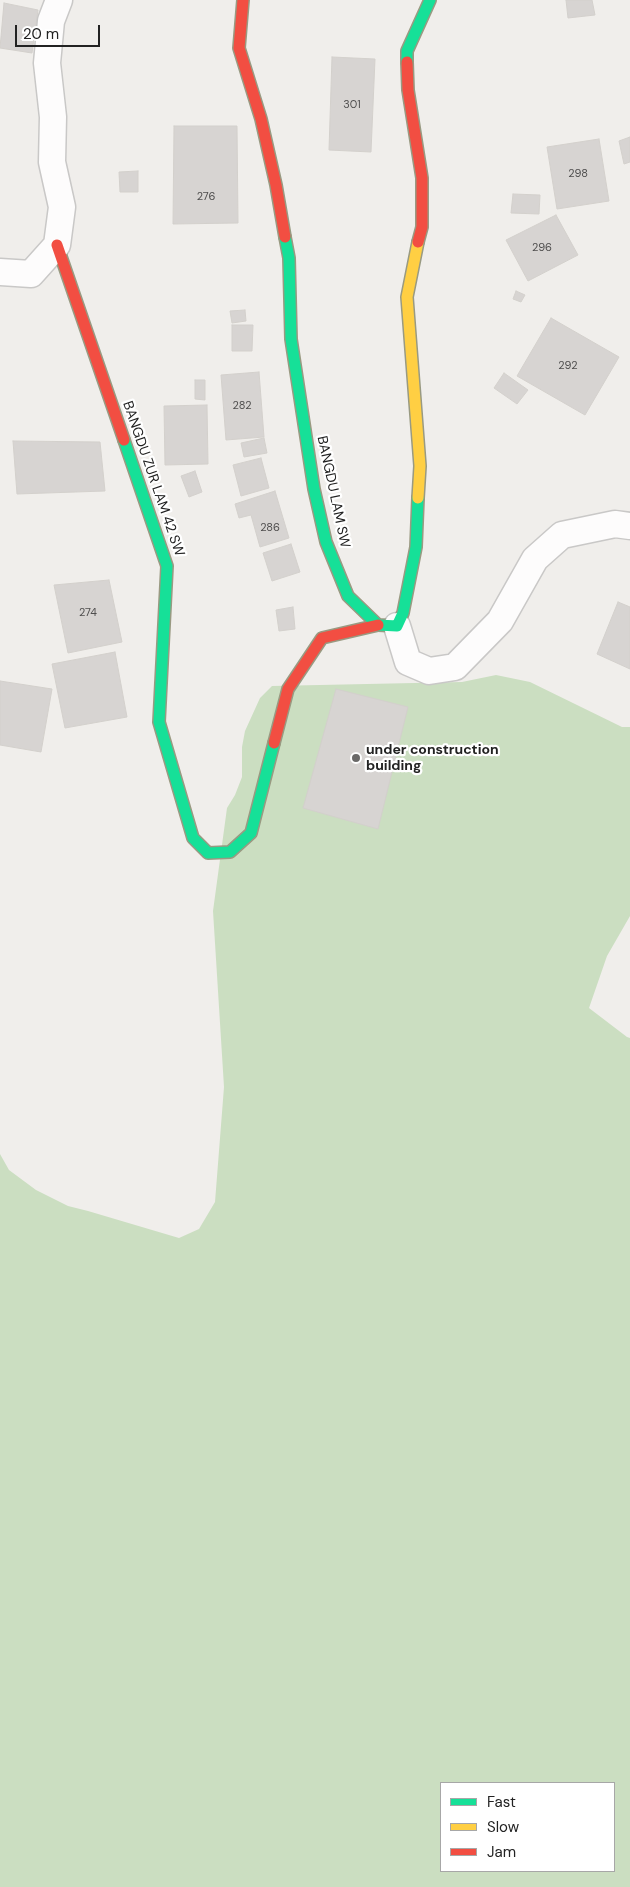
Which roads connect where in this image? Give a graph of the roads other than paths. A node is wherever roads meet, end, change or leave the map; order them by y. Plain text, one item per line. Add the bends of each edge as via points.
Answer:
1 (59, 0) edge
2 (243, 0) edge
3 (430, 0) edge
4 (57, 245) junction
5 (0, 272) edge
6 (630, 526) edge
7 (387, 626) junction

1 - 4 street via 51,21 47,64 53,117 52,162 62,207
2 - 7 street, BANGDU LAM SW via 239,48 261,119 276,184 289,258 291,339 326,542 348,596
3 - 7 street via 407,51 408,90 422,178 422,227 407,297 420,466 416,547 403,613
4 - 5 street via 31,274
4 - 7 street, BANGDU ZUR LAM 42 SW via 167,566 159,722 193,838 208,853 230,852 252,833 288,689 322,638
6 - 7 street via 615,524 562,535 535,559 500,621 455,667 429,671 408,662

